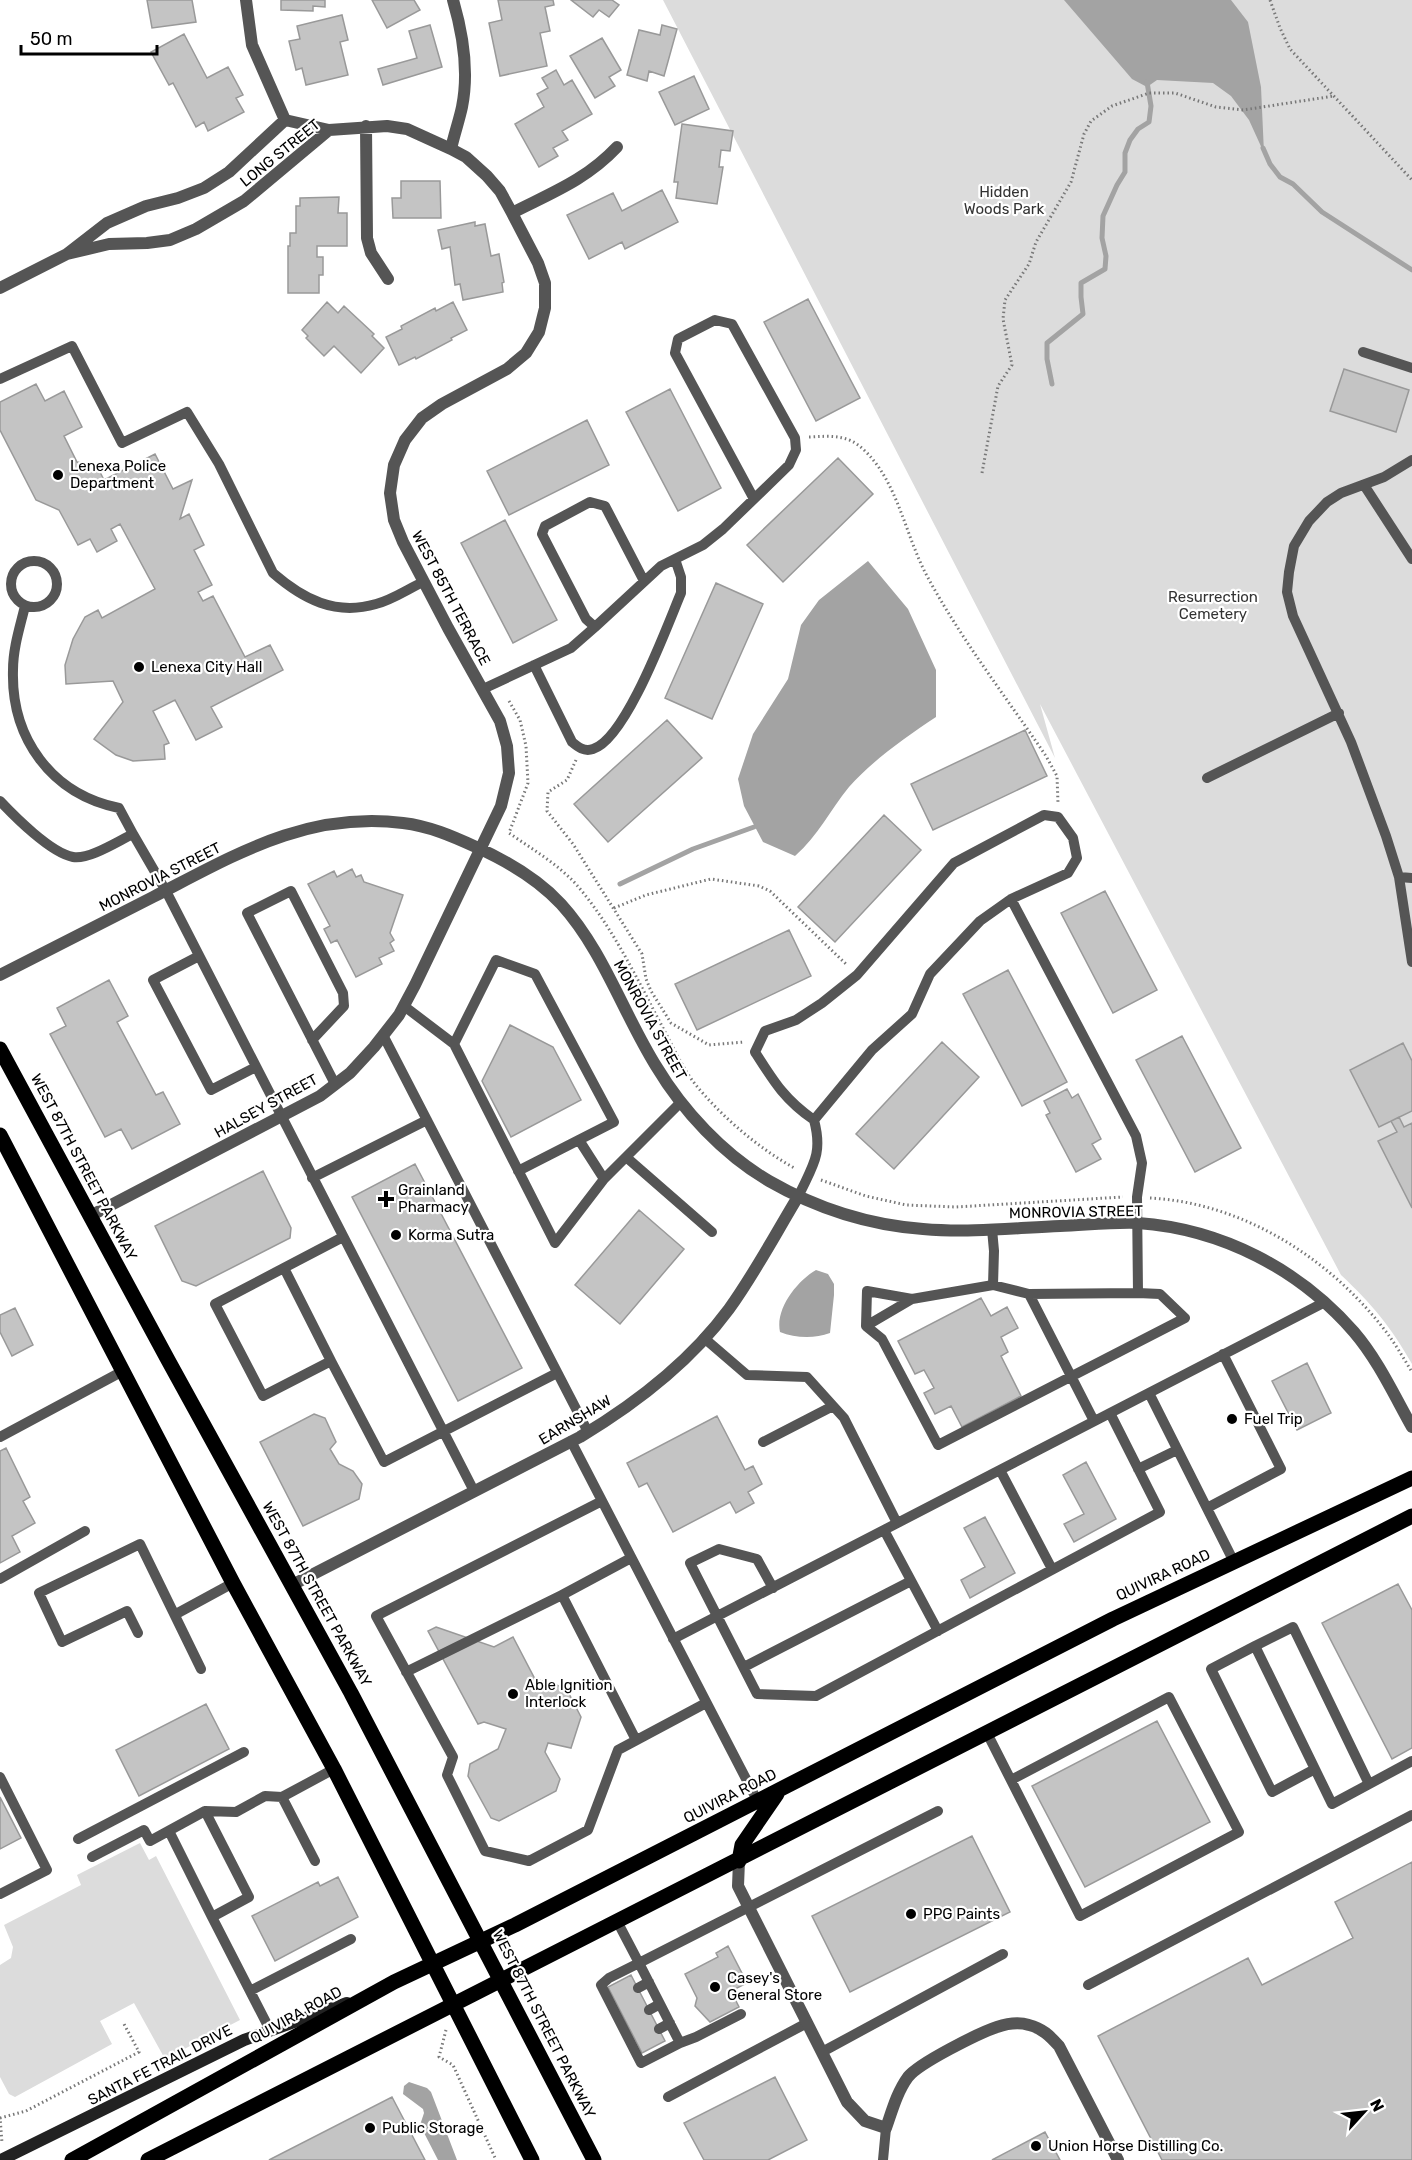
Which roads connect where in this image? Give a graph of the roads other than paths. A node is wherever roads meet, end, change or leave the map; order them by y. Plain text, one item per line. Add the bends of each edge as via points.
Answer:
1 (246, 0) edge
2 (453, 0) edge
3 (285, 120) junction
4 (366, 126) junction
5 (328, 130) junction
6 (617, 147) dead end
7 (451, 149) junction
8 (512, 213) junction
9 (67, 254) junction
10 (388, 279) dead end
11 (0, 288) edge
12 (1363, 352) dead end
13 (1412, 368) edge
14 (0, 379) edge
15 (1412, 460) edge
16 (1364, 485) junction
17 (754, 499) junction
18 (675, 559) junction
19 (1412, 559) edge
20 (644, 581) junction
21 (423, 582) junction
22 (5, 584) edge
23 (25, 606) junction
24 (595, 627) junction
25 (534, 665) junction
26 (483, 689) junction
27 (1339, 713) junction
28 (1207, 778) dead end
29 (0, 801) edge
30 (133, 834) junction
31 (480, 849) junction
32 (1399, 877) junction
33 (1412, 878) edge
34 (166, 891) junction
35 (1011, 899) junction
36 (199, 956) junction
37 (1412, 962) edge
38 (0, 975) edge
39 (404, 1006) junction
40 (383, 1035) junction
41 (312, 1040) junction
42 (454, 1044) junction
43 (0, 1049) edge
44 (256, 1067) junction
45 (335, 1084) junction
46 (681, 1102) junction
47 (281, 1118) junction
48 (426, 1120) junction
49 (814, 1120) junction
50 (0, 1135) edge
51 (579, 1140) junction
52 (626, 1157) junction
53 (518, 1171) junction
54 (312, 1178) junction
55 (604, 1179) junction
56 (799, 1195) junction
57 (90, 1216) junction
58 (1137, 1223) junction
59 (992, 1229) junction
60 (712, 1232) dead end
61 (343, 1237) junction
62 (284, 1268) junction
63 (993, 1286) junction
64 (1138, 1293) junction
65 (1029, 1294) junction
66 (912, 1299) junction
67 (1325, 1302) junction
68 (866, 1326) junction
69 (704, 1338) junction
70 (1223, 1354) junction
71 (331, 1361) junction
72 (123, 1371) junction
73 (557, 1373) junction
74 (1071, 1377) junction
75 (1149, 1393) junction
76 (833, 1406) junction
77 (1110, 1413) junction
78 (1094, 1421) junction
79 (1412, 1427) edge
80 (444, 1432) junction
81 (588, 1432) junction
82 (0, 1437) edge
83 (571, 1442) junction
84 (763, 1442) dead end
85 (1177, 1450) junction
86 (1138, 1469) junction
87 (1000, 1470) junction
88 (1412, 1478) edge
89 (474, 1491) junction
90 (602, 1501) junction
91 (1207, 1508) junction
92 (1412, 1516) edge
93 (897, 1523) junction
94 (884, 1530) junction
95 (85, 1531) dead end
96 (632, 1558) junction
97 (1234, 1562) junction
98 (1052, 1569) junction
99 (0, 1579) edge
100 (911, 1581) junction
101 (233, 1583) junction
102 (292, 1585) junction
103 (772, 1588) junction
104 (562, 1595) junction
105 (176, 1614) junction
106 (718, 1616) junction
107 (938, 1631) junction
108 (138, 1633) dead end
109 (673, 1639) junction
110 (1255, 1646) junction
111 (744, 1667) junction
112 (201, 1669) dead end
113 (406, 1672) junction
114 (706, 1702) junction
115 (987, 1733) junction
116 (636, 1740) junction
117 (244, 1752) dead end
118 (1412, 1761) edge
119 (334, 1769) junction
120 (1315, 1769) junction
121 (0, 1777) edge
122 (1011, 1780) junction
123 (1370, 1784) junction
124 (780, 1791) junction
125 (282, 1797) junction
126 (758, 1802) junction
127 (939, 1811) dead end
128 (205, 1812) junction
129 (1412, 1815) edge
130 (169, 1831) junction
131 (78, 1839) dead end
132 (92, 1857) dead end
133 (315, 1861) dead end
134 (739, 1861) junction
135 (0, 1894) edge
136 (749, 1908) junction
137 (212, 1917) junction
138 (617, 1922) junction
139 (351, 1939) dead end
140 (481, 1940) junction
141 (1003, 1954) dead end
142 (639, 1963) junction
143 (432, 1964) junction
144 (500, 1980) junction
145 (649, 1982) junction
146 (1088, 1985) dead end
147 (638, 1988) dead end
148 (250, 1991) junction
149 (370, 1994) junction
150 (660, 2004) junction
151 (453, 2005) junction
152 (649, 2010) dead end
153 (741, 2014) dead end
154 (807, 2023) junction
155 (670, 2024) junction
156 (659, 2029) dead end
157 (270, 2030) junction
158 (680, 2043) junction
159 (822, 2052) junction
160 (668, 2097) dead end
161 (886, 2128) junction
162 (2, 2160) edge
163 (72, 2160) edge
164 (148, 2160) edge
165 (532, 2160) edge
166 (594, 2160) edge
167 (882, 2160) edge
168 (1118, 2160) edge

1 - 3 street via 252,45
2 - 7 street via 463,46 464,84
3 - 5 street
3 - 9 street, LONG STREET via 229,172 204,188 107,223
4 - 5 street, LONG STREET
4 - 7 street, LONG STREET via 407,129
4 - 10 street via 367,238 371,253
5 - 9 street, LONG STREET via 244,201 196,229 171,240 109,244
6 - 8 street via 581,178
7 - 8 street, WEST 85TH TERRACE via 487,176
8 - 21 street, WEST 85TH TERRACE via 545,283 545,308 539,332 526,353 507,369 422,418 405,440 394,465 390,493 394,520
9 - 11 street, LONG STREET
12 - 13 lane
14 - 21 lane via 72,346 122,443 187,412 219,464 273,573 320,604 349,609 377,604
15 - 16 lane
16 - 19 lane
16 - 27 lane via 1327,502 1309,521 1294,546 1289,572 1287,592 1293,616
17 - 17 lane via 789,465 795,438 732,324 716,320 678,339 675,353
17 - 18 lane via 703,545
18 - 20 lane
18 - 25 lane via 681,593 632,704 617,729 601,745 591,750 580,749 572,742
20 - 24 lane
20 - 24 lane via 605,506 590,502 545,526 542,534 586,619
21 - 26 street, WEST 85TH TERRACE
22 - 23 lane
22 - 23 lane via 25,562 47,564 54,572 55,594 38,606
23 - 30 lane via 13,669 22,729 40,760 59,781 99,804 119,808
24 - 25 lane via 571,648
25 - 26 lane
26 - 31 street, WEST 85TH TERRACE via 500,721 509,773 501,806
27 - 28 lane
27 - 32 lane
29 - 30 lane via 48,845 73,857 97,852
30 - 34 lane
31 - 34 street, MONROVIA STREET via 441,831 405,823 362,820 322,824 281,835
31 - 39 street, HALSEY STREET
31 - 46 street, MONROVIA STREET via 535,881 571,916 599,959 656,1066
32 - 33 lane
32 - 37 lane
34 - 36 lane
34 - 38 street, MONROVIA STREET
35 - 49 lane via 980,921 930,974 912,1014 872,1050
35 - 49 lane via 1068,873 1077,858 1073,838 1059,817 1044,815 954,863 857,975 795,1020 765,1031 755,1052 795,1107
35 - 58 lane via 1136,1136 1142,1163
36 - 44 lane
36 - 44 lane via 153,980 211,1090
39 - 40 street, HALSEY STREET
39 - 42 lane
40 - 45 street, HALSEY STREET via 350,1073
40 - 48 lane
41 - 41 lane via 248,914 291,891 343,993 344,1006
41 - 45 lane
42 - 51 lane via 496,960 535,974 614,1122
42 - 53 lane
43 - 57 main road, WEST 87TH STREET PARKWAY
44 - 47 lane
45 - 47 street, HALSEY STREET
46 - 52 lane
46 - 56 street, MONROVIA STREET via 740,1160
47 - 54 lane
47 - 57 street, HALSEY STREET
48 - 54 lane
48 - 73 lane
49 - 56 lane via 819,1138 816,1159
50 - 72 main road
51 - 53 lane
51 - 55 lane
52 - 55 lane
52 - 60 lane
53 - 55 lane via 555,1243
54 - 61 lane
56 - 59 street, MONROVIA STREET via 835,1212 881,1224 924,1229
56 - 69 street, EARNSHAW via 756,1269
57 - 102 main road, WEST 87TH STREET PARKWAY
58 - 59 street, MONROVIA STREET
58 - 64 lane
58 - 67 street, MONROVIA STREET via 1226,1242 1264,1258
59 - 63 lane
61 - 62 lane
61 - 80 lane
62 - 71 lane
62 - 71 lane via 215,1304 263,1396
63 - 65 lane
63 - 66 lane
64 - 65 lane
64 - 74 lane via 1161,1294 1185,1318
65 - 74 lane
66 - 68 lane
66 - 68 lane via 867,1291
67 - 70 lane
67 - 79 street, MONROVIA STREET via 1356,1334 1382,1371
68 - 74 lane via 882,1339 938,1445
69 - 76 lane via 747,1375 807,1377
69 - 81 street, EARNSHAW via 660,1380
70 - 75 lane
70 - 91 lane via 1281,1469
71 - 80 lane via 384,1462
72 - 82 lane
72 - 101 main road
73 - 80 lane
73 - 81 lane
74 - 78 lane
75 - 77 lane
75 - 85 lane
76 - 84 lane
76 - 93 lane via 844,1418
77 - 78 lane
77 - 86 lane
78 - 87 lane
80 - 89 lane
81 - 83 street, EARNSHAW
83 - 89 street, EARNSHAW
83 - 90 lane
85 - 86 lane
85 - 91 lane
86 - 98 lane via 1160,1512
87 - 93 lane
87 - 98 lane
88 - 97 main road, QUIVIRA ROAD
89 - 102 street, EARNSHAW
90 - 96 lane
90 - 113 lane via 376,1616
91 - 97 lane
92 - 115 main road
93 - 94 lane
94 - 100 lane
94 - 103 lane
95 - 99 lane
96 - 104 lane
96 - 109 lane
97 - 124 main road, QUIVIRA ROAD via 1113,1619
98 - 107 lane
100 - 107 lane
100 - 111 lane
101 - 105 lane
101 - 119 main road
102 - 140 main road, WEST 87TH STREET PARKWAY
103 - 106 lane
103 - 106 lane via 757,1559 719,1549 690,1563
104 - 113 lane
104 - 116 lane
105 - 108 lane via 140,1544 39,1593 62,1642 127,1611
105 - 112 lane
106 - 109 lane
106 - 111 lane
107 - 111 lane via 816,1696 758,1694
109 - 114 lane
110 - 120 lane
110 - 120 lane via 1211,1669 1272,1792
110 - 123 lane via 1293,1627
113 - 116 lane via 453,1756 447,1775 485,1851 529,1861 588,1830 618,1750
114 - 116 lane
114 - 126 lane
115 - 122 lane
115 - 134 main road
117 - 131 lane
118 - 123 lane
119 - 125 lane
119 - 143 main road
120 - 123 lane via 1332,1804
121 - 135 lane via 47,1870
122 - 122 lane via 1080,1916 1239,1833 1168,1698
124 - 126 main road, QUIVIRA ROAD
124 - 134 main road via 742,1845
125 - 128 lane via 265,1796 236,1812
125 - 133 lane
126 - 140 main road, QUIVIRA ROAD
127 - 136 lane
128 - 130 lane
128 - 137 lane via 249,1897
129 - 146 lane
130 - 132 lane via 150,1840 144,1830
130 - 137 lane
134 - 136 street via 738,1887
134 - 138 main road
136 - 142 lane
136 - 154 street
137 - 148 lane
138 - 142 lane
138 - 144 main road
139 - 148 lane
140 - 143 main road, QUIVIRA ROAD
140 - 144 main road, WEST 87TH STREET PARKWAY
141 - 159 lane
142 - 145 lane
142 - 158 lane via 601,1985 624,2023 641,2063
143 - 149 main road, QUIVIRA ROAD
143 - 151 main road
144 - 151 main road
144 - 166 main road, WEST 87TH STREET PARKWAY
145 - 147 lane
145 - 150 lane
148 - 157 lane
149 - 157 main road, SANTA FE TRAIL DRIVE
149 - 163 main road, QUIVIRA ROAD
150 - 152 lane
150 - 155 lane
151 - 164 main road
151 - 165 main road
153 - 158 lane
154 - 159 street
154 - 160 lane
155 - 156 lane
155 - 158 lane
157 - 162 main road, SANTA FE TRAIL DRIVE
159 - 161 street via 847,2102 865,2121
161 - 167 lane
161 - 168 street via 896,2098 909,2076 924,2063 995,2027 1028,2024 1045,2032 1059,2046

